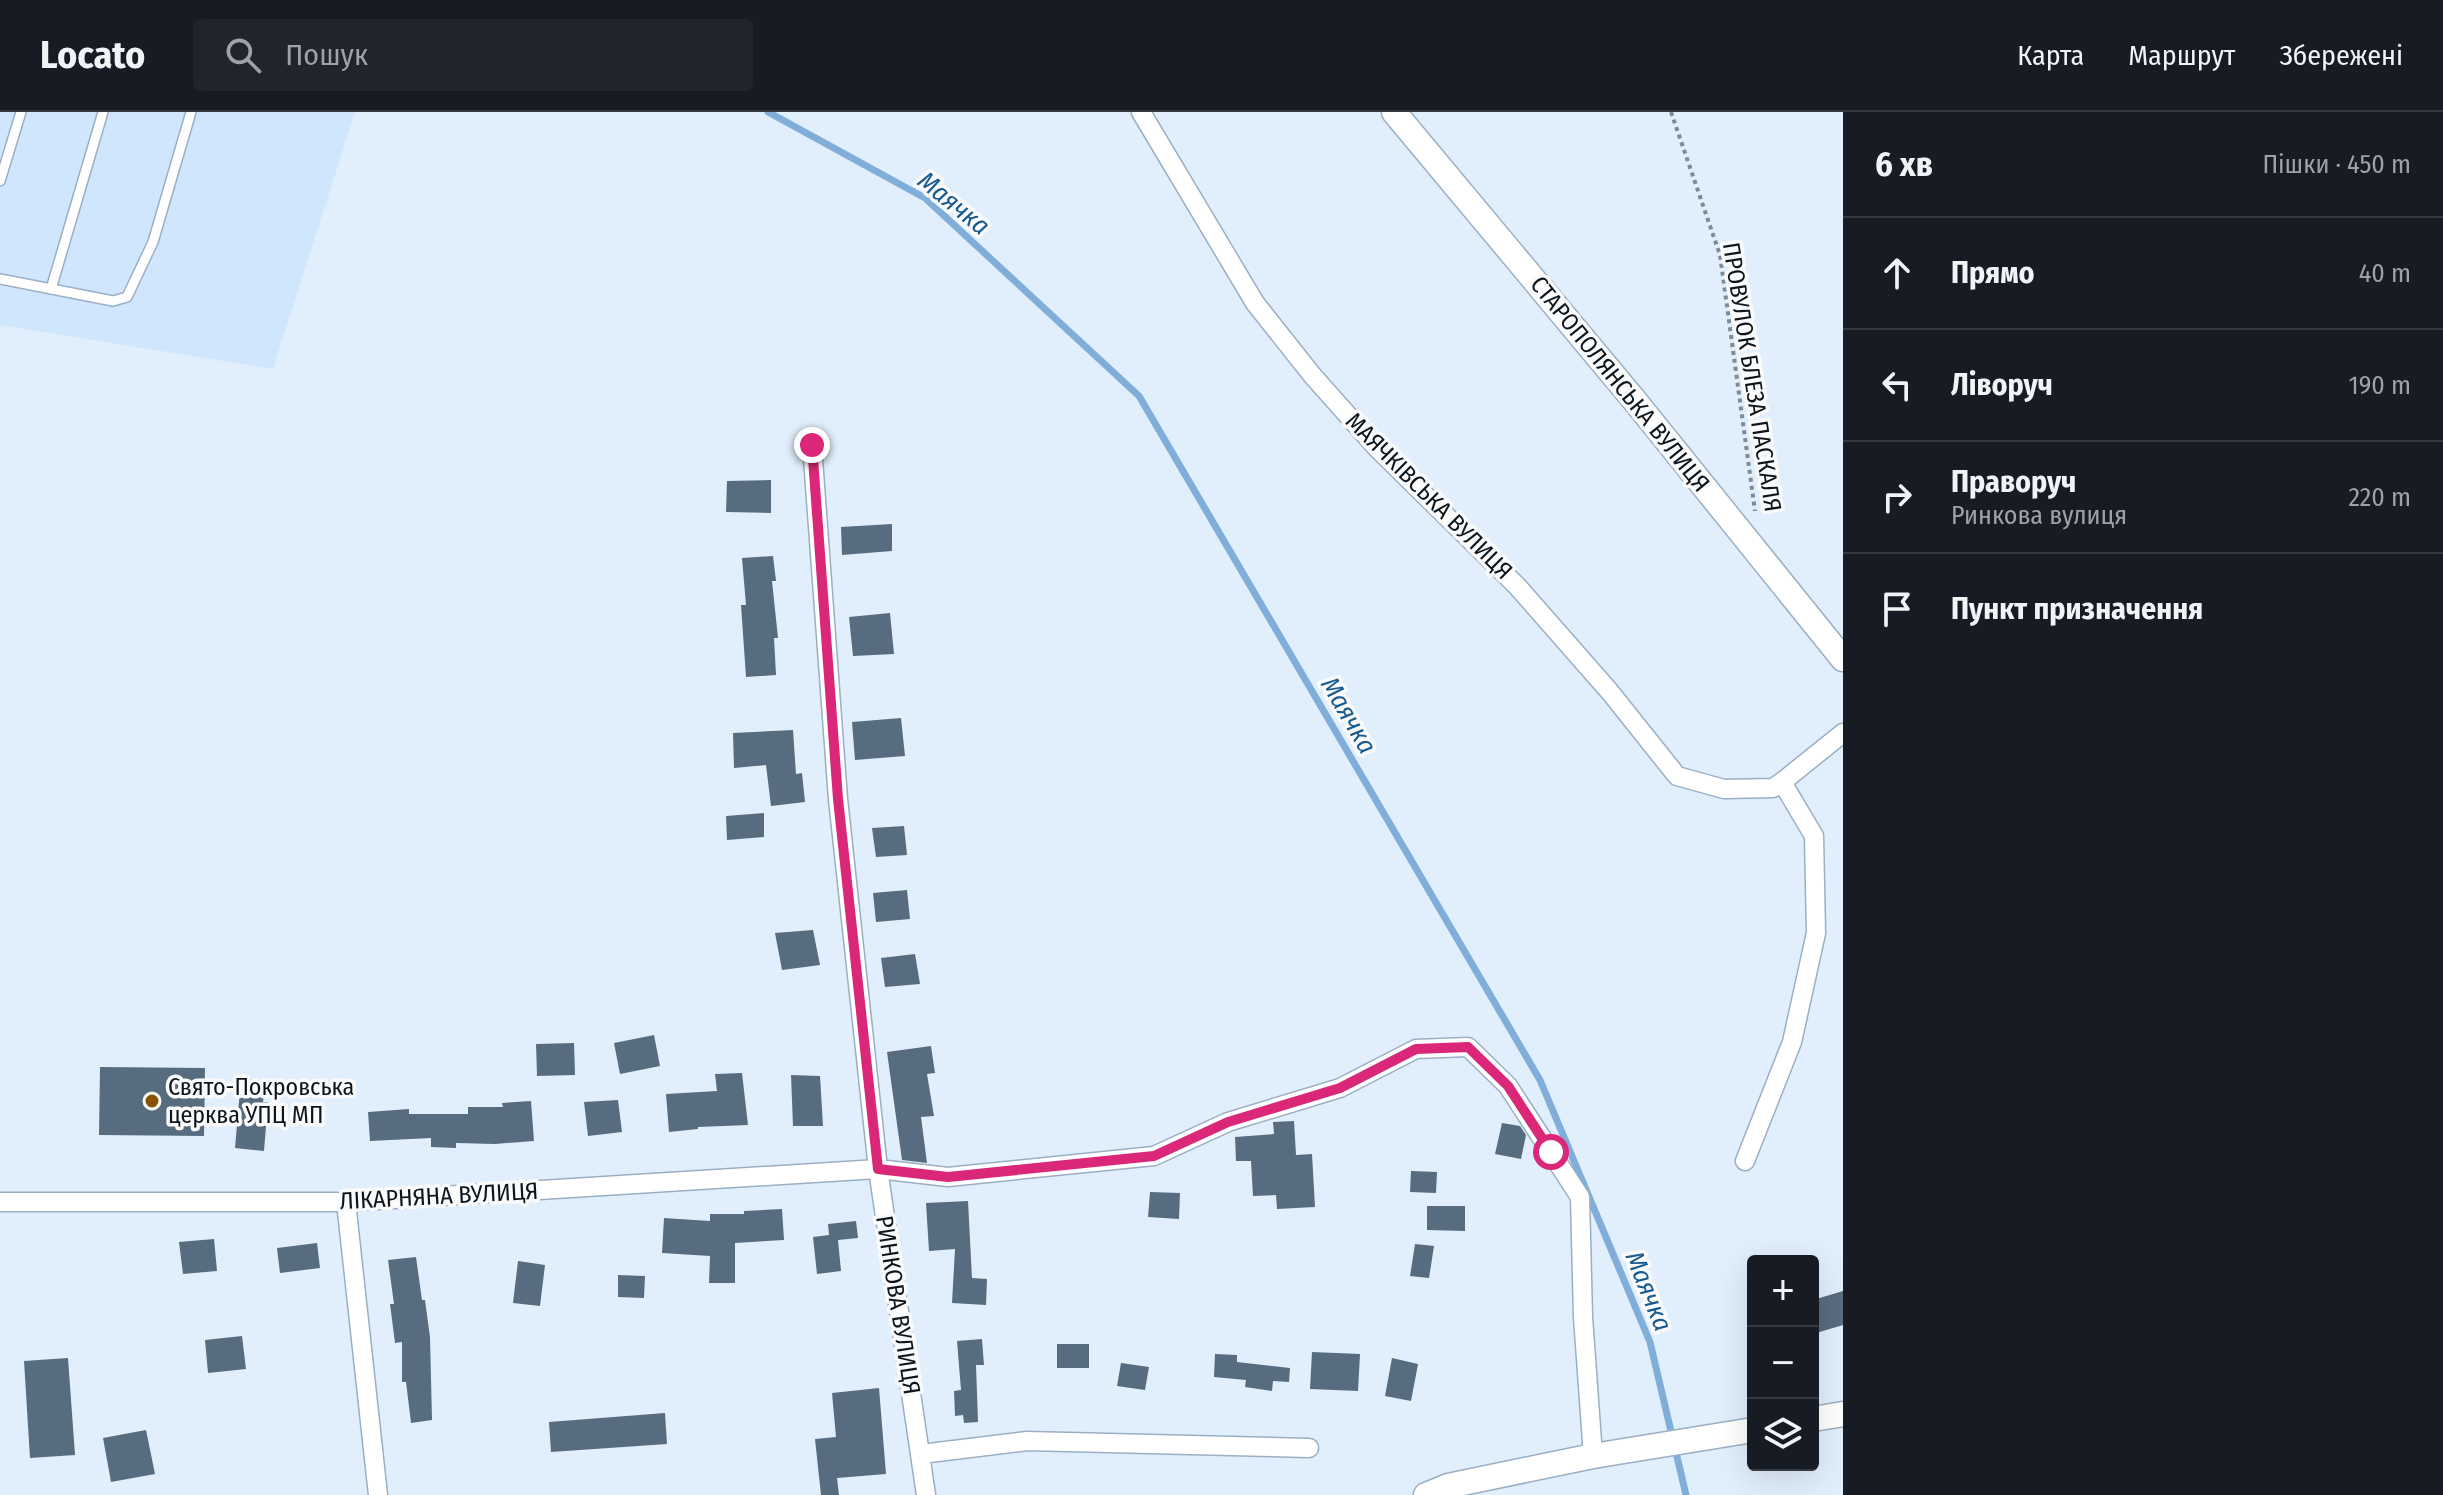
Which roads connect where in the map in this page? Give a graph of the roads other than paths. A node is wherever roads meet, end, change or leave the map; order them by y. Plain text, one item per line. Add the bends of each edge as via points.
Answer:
1 (21, 112) edge
2 (103, 112) edge
3 (191, 112) edge
4 (1141, 112) edge
5 (1394, 112) edge
6 (0, 181) edge
7 (0, 279) edge
8 (51, 289) junction
9 (812, 445) dead end
10 (1843, 659) edge
11 (1843, 733) edge
12 (1782, 782) junction
13 (1745, 1161) dead end
14 (878, 1169) junction
15 (0, 1202) edge
16 (346, 1202) junction
17 (1843, 1414) edge
18 (1819, 1418) edge
19 (1747, 1430) edge
20 (1309, 1448) dead end
21 (921, 1454) junction
22 (1593, 1456) junction
23 (378, 1495) edge
24 (926, 1495) edge
25 (1426, 1495) edge

1 - 6 lane
2 - 8 lane
3 - 8 lane via 153,242 127,297 113,301
4 - 12 street, МАЯЧКІВСЬКА ВУЛИЦЯ via 1255,303 1312,375 1376,447 1517,586 1677,776 1724,789 1773,788
5 - 10 street, СТАРОПОЛЯНСЬКА ВУЛИЦЯ
7 - 8 lane
9 - 14 street, РИНКОВА ВУЛИЦЯ via 838,799
11 - 12 street
12 - 13 street via 1814,836 1816,933 1792,1042
14 - 16 street, ЛІКАРНЯНА ВУЛИЦЯ
14 - 21 street, РИНКОВА ВУЛИЦЯ
14 - 22 street, ЛІКАРНЯНА ВУЛИЦЯ via 948,1177 1154,1156 1228,1122 1340,1088 1416,1049 1468,1047 1508,1086 1580,1197
15 - 16 street, ЛІКАРНЯНА ВУЛИЦЯ
16 - 23 street
17 - 18 street
19 - 22 street
20 - 21 street via 1027,1441
21 - 24 street, РИНКОВА ВУЛИЦЯ
22 - 25 street

